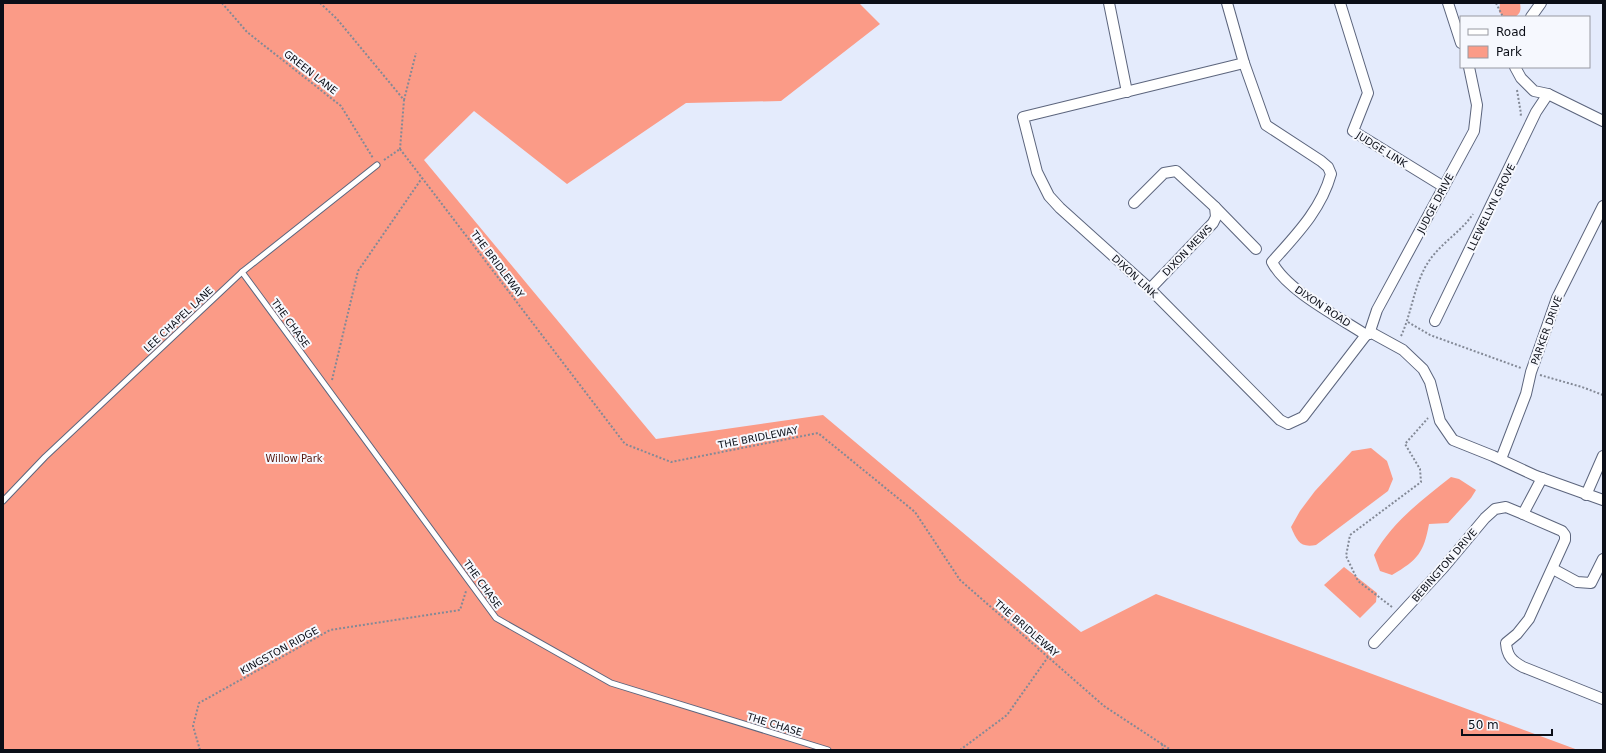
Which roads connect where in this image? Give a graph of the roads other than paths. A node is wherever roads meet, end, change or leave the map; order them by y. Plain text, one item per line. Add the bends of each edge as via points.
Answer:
1 (1109, 3) edge
2 (1227, 3) edge
3 (1340, 3) edge
4 (1448, 3) edge
5 (1541, 3) edge
6 (1532, 16) edge
7 (1460, 40) edge
8 (1244, 63) junction
9 (1469, 68) edge
10 (1516, 68) edge
11 (1127, 92) junction
12 (1548, 94) junction
13 (1603, 120) edge
14 (377, 165) road end
15 (1444, 187) junction
16 (1134, 204) dead end
17 (1603, 206) edge
18 (1215, 207) junction
19 (1256, 249) dead end
20 (242, 272) junction
21 (1150, 289) junction
22 (1435, 321) dead end
23 (1368, 334) junction
24 (1603, 456) edge
25 (1501, 460) junction
26 (1542, 478) junction
27 (1586, 495) junction
28 (1603, 500) edge
29 (3, 501) edge
30 (1523, 514) junction
31 (1603, 559) edge
32 (1553, 569) junction
33 (1374, 643) dead end
34 (1603, 698) edge
35 (828, 750) edge

1 - 11 street
2 - 8 street, DIXON ROAD
3 - 15 street, JUDGE LINK via 1368,93 1353,131
4 - 7 street
5 - 6 street
8 - 11 street, DIXON LINK
8 - 23 street, DIXON ROAD via 1266,125 1321,161 1331,174 1321,199 1306,225 1272,262 1284,278 1311,300
9 - 15 street, JUDGE DRIVE via 1477,105 1474,131
10 - 12 street via 1521,78 1534,91
11 - 21 street, DIXON LINK via 1023,117 1037,172 1049,196
12 - 13 street
12 - 22 street, LLEWELLYN GROVE via 1536,112
14 - 20 lane, LEE CHAPEL LANE
15 - 23 street, JUDGE DRIVE via 1377,310
16 - 18 street via 1161,176 1176,171
17 - 25 street, PARKER DRIVE via 1556,298 1526,394
18 - 19 street
18 - 21 street, DIXON MEWS via 1216,217 1213,223
20 - 29 lane, LEE CHAPEL LANE via 45,457
20 - 35 lane, THE CHASE via 496,618 611,682
21 - 23 street, DIXON LINK via 1280,420 1288,424 1303,417
23 - 25 street, DIXON ROAD via 1374,334 1403,350 1423,369 1430,382 1444,428 1453,440
24 - 27 street
25 - 26 street, DIXON ROAD
26 - 27 street, DIXON ROAD
26 - 30 street
27 - 28 street, DIXON ROAD
30 - 32 street, BEBINGTON DRIVE via 1557,528 1565,535
30 - 33 street, BEBINGTON DRIVE via 1506,508 1495,509
31 - 32 street via 1591,583 1577,582
32 - 34 street, BEBINGTON DRIVE via 1529,619 1517,634 1506,642 1508,655 1513,662 1523,667

